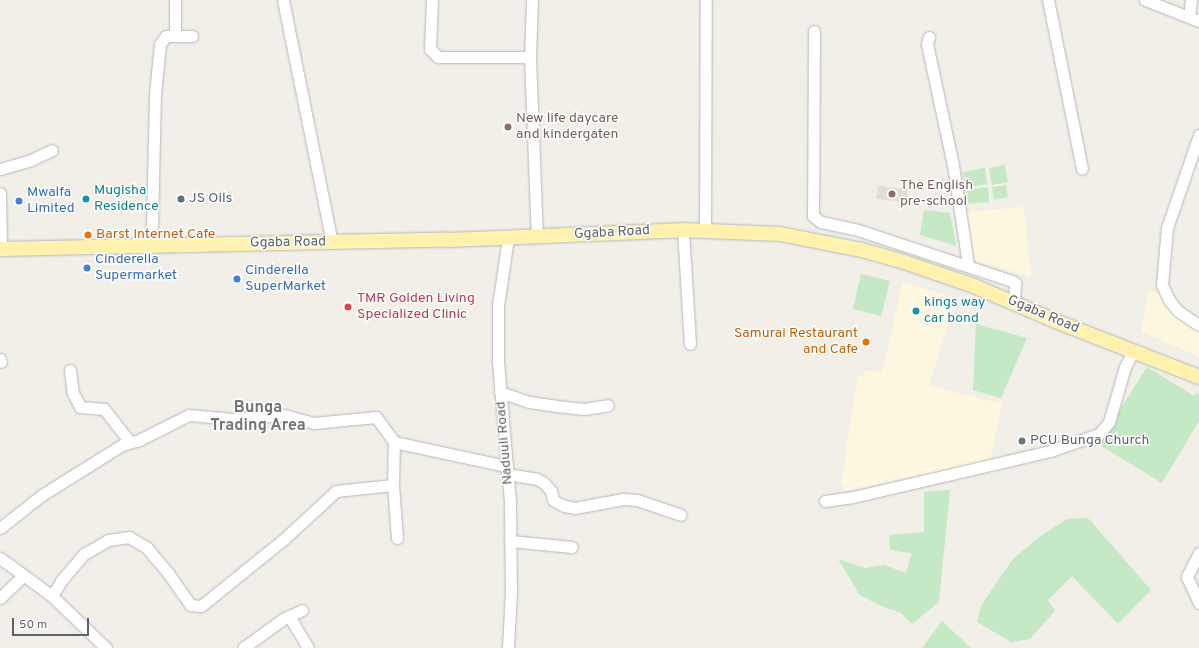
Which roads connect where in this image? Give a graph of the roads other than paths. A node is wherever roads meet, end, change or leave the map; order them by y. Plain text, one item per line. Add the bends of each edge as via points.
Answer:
1 (175, 0) edge
2 (284, 0) edge
3 (432, 0) edge
4 (532, 0) edge
5 (706, 0) edge
6 (1048, 0) edge
7 (1145, 0) edge
8 (1191, 0) edge
9 (1189, 16) junction
10 (1199, 21) edge
11 (814, 31) dead end
12 (175, 36) junction
13 (192, 36) dead end
14 (929, 37) dead end
15 (530, 57) junction
16 (1199, 135) edge
17 (1196, 149) edge
18 (52, 150) dead end
19 (0, 169) edge
20 (1082, 170) dead end
21 (0, 193) edge
22 (683, 230) junction
23 (705, 230) junction
24 (537, 237) junction
25 (508, 238) junction
26 (332, 242) junction
27 (146, 247) junction
28 (1, 248) edge
29 (968, 264) junction
30 (1014, 303) junction
31 (1199, 325) edge
32 (690, 344) dead end
33 (1133, 351) junction
34 (70, 370) dead end
35 (1199, 376) edge
36 (500, 392) junction
37 (608, 405) dead end
38 (130, 442) junction
39 (394, 442) junction
40 (506, 470) junction
41 (393, 485) junction
42 (825, 501) dead end
43 (681, 515) dead end
44 (0, 528) edge
45 (397, 538) dead end
46 (510, 541) junction
47 (572, 547) dead end
48 (1199, 553) edge
49 (0, 558) edge
50 (23, 576) junction
51 (52, 596) junction
52 (0, 598) edge
53 (1199, 603) edge
54 (302, 610) dead end
55 (289, 616) junction
56 (106, 648) edge
57 (244, 648) edge
58 (308, 648) edge
59 (508, 648) edge

1 - 12 street
2 - 26 street
3 - 15 street via 430,49 438,57
4 - 15 street
5 - 23 street
6 - 20 street via 1059,42
7 - 9 street
8 - 9 street
9 - 10 street
11 - 29 street via 813,216 821,222 858,230
12 - 13 street
12 - 27 street via 166,36 160,44 155,94 152,226
14 - 29 street via 927,44 954,165
15 - 24 street
16 - 17 street
17 - 31 street via 1167,228 1162,285 1178,311
18 - 19 street via 31,160
21 - 28 street
22 - 23 main road, Ggaba Road
22 - 24 main road, Ggaba Road
22 - 32 street
23 - 30 main road, Ggaba Road via 780,234 862,250 974,286
24 - 25 main road, Ggaba Road
25 - 26 main road, Ggaba Road
25 - 36 street, Naduuli Road via 498,306
26 - 27 main road, Ggaba Road
27 - 28 main road, Ggaba Road
29 - 30 street via 1015,283
30 - 33 main road, Ggaba Road
33 - 35 main road, Ggaba Road
33 - 42 street via 1125,367 1108,422 1099,434 1050,451 854,497
34 - 38 street via 73,393 80,407 104,409
36 - 37 street via 529,402 556,406 584,409
36 - 40 street, Naduuli Road
38 - 39 street via 140,440 189,415 233,419 284,415 314,423 376,417
38 - 44 street via 42,496
39 - 40 street
39 - 41 street
40 - 43 street via 544,483 551,491 553,500 564,506 576,508 623,499 637,500
40 - 46 street, Naduuli Road
41 - 45 street
41 - 51 street via 336,491 284,539 201,606 190,604 147,548 129,537 108,540 84,554
46 - 47 street
46 - 59 street, Naduuli Road
48 - 53 street via 1187,577
49 - 50 street
50 - 51 street
50 - 52 street
51 - 56 street
54 - 55 street
55 - 57 street
55 - 58 street

